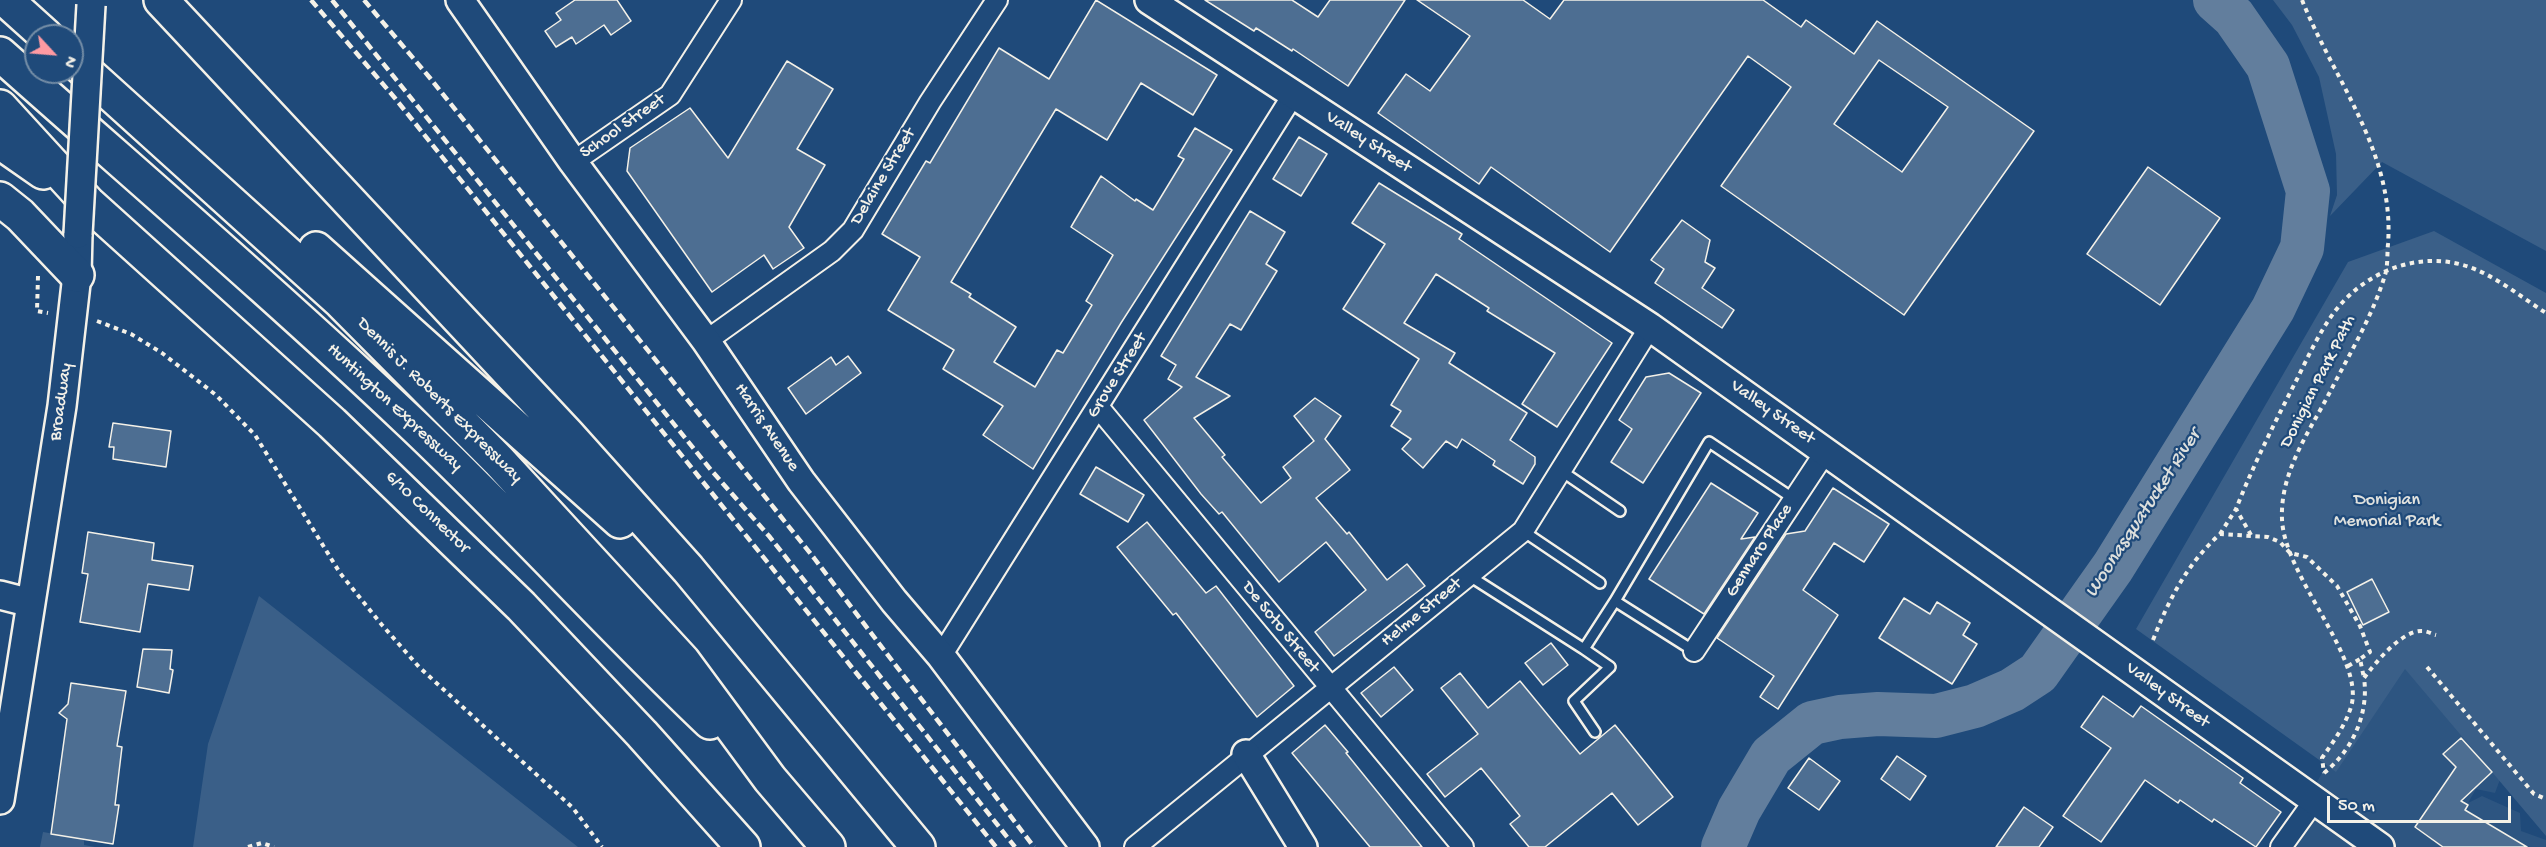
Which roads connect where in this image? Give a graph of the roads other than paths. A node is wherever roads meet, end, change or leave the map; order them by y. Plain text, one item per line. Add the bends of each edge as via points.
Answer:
1 (6, 0) edge
2 (161, 0) edge
3 (460, 0) edge
4 (731, 0) edge
5 (997, 0) edge
6 (1149, 0) edge
7 (91, 3) edge
8 (33, 24) edge
9 (0, 54) edge
10 (84, 69) edge
11 (1293, 95) junction
12 (0, 107) edge
13 (141, 119) junction
14 (0, 142) edge
15 (573, 162) junction
16 (0, 199) edge
17 (88, 203) junction
18 (77, 275) junction
19 (1650, 327) junction
20 (706, 341) junction
21 (1099, 408) junction
22 (1826, 451) junction
23 (1560, 470) junction
24 (1794, 499) junction
25 (1620, 511) dead end
26 (1522, 531) junction
27 (1468, 575) junction
28 (1600, 583) dead end
29 (0, 595) edge
30 (1615, 601) junction
31 (31, 603) junction
32 (734, 625) junction
33 (1584, 649) junction
34 (1694, 651) joint
35 (941, 656) junction
36 (1330, 688) junction
37 (1595, 732) dead end
38 (1246, 754) junction
39 (770, 779) junction
40 (0, 800) edge
41 (2314, 801) junction
42 (743, 847) edge
43 (828, 847) edge
44 (918, 847) edge
45 (1085, 847) edge
46 (1135, 847) edge
47 (1303, 847) edge
48 (1463, 847) edge
49 (2281, 847) edge
50 (2380, 847) edge

1 - 8 highway
2 - 32 highway via 568,435
3 - 15 main road, Harris Avenue
4 - 15 street, School Street via 670,95
5 - 20 street, Delaine Street via 853,230 832,251
6 - 11 main road, Valley Street
7 - 18 main road, Broadway, bridge
9 - 39 highway, Huntington Expressway via 401,414
10 - 13 highway, Dennis J. Roberts Expressway
11 - 19 main road, Valley Street
11 - 21 street, Grove Street
12 - 17 highway
13 - 32 highway via 257,197
13 - 39 highway, Dennis J. Roberts Expressway via 341,302 539,502 683,661
14 - 17 highway
15 - 20 main road, Harris Avenue
16 - 18 highway
17 - 42 highway, 6/10 Connector via 332,423 459,544 582,670
18 - 31 main road, Broadway via 62,406
19 - 22 main road, Valley Street
19 - 23 street, Helme Street
20 - 35 main road, Harris Avenue via 801,481
21 - 35 street, Grove Street
21 - 36 street, De Soto Street
22 - 24 street, Gennaro Place
22 - 41 main road, Valley Street
23 - 25 lane
23 - 26 street, Helme Street
24 - 30 lane via 1709,442
24 - 34 street, Gennaro Place
26 - 27 street, Helme Street
26 - 28 lane
27 - 33 lane
27 - 36 street, Helme Street
29 - 31 main road
30 - 33 lane
30 - 34 lane
31 - 40 main road, Broadway
32 - 44 highway
33 - 37 lane via 1610,667 1574,701
35 - 45 main road, Harris Avenue
36 - 38 street, Helme Street
36 - 48 street, De Soto Street
38 - 46 street, Helme Street
38 - 47 main road
39 - 43 highway
41 - 49 street
41 - 50 main road, Valley Street

